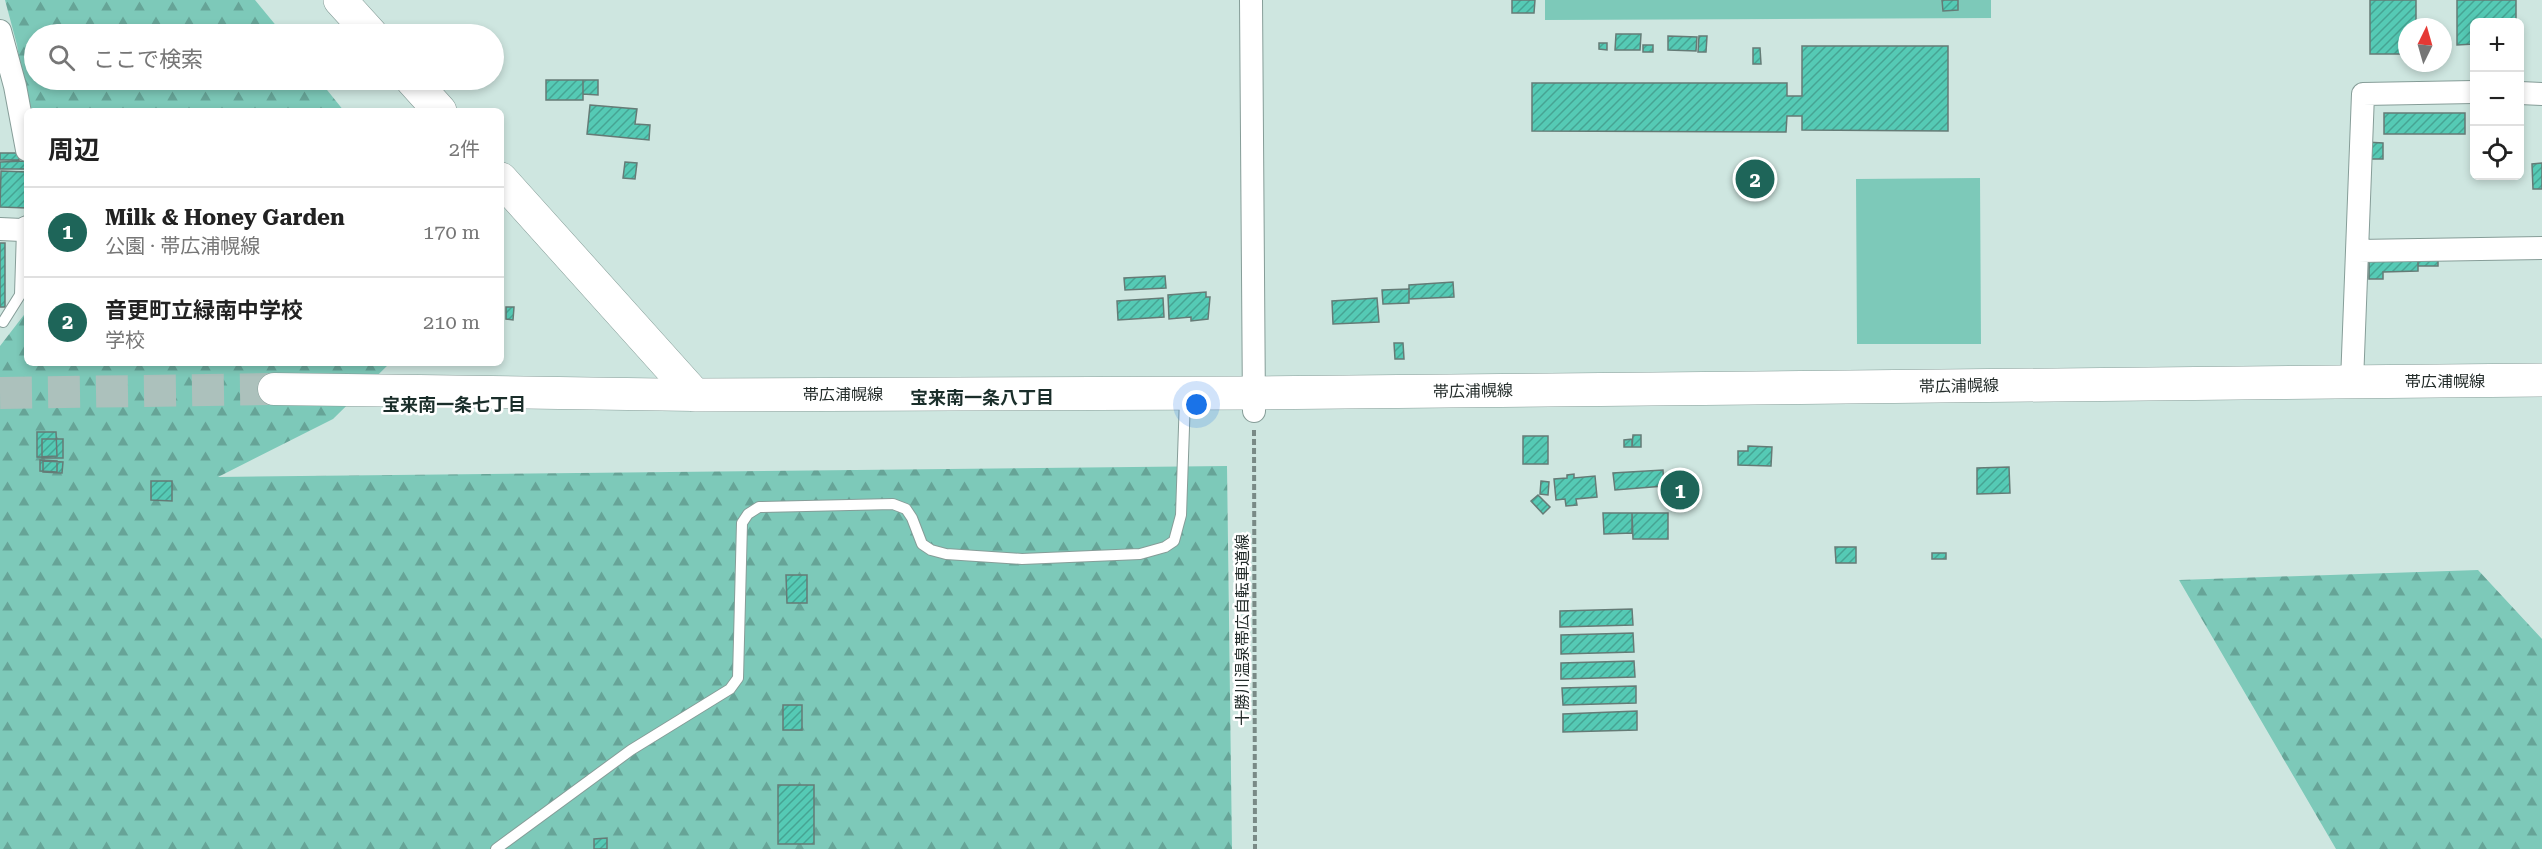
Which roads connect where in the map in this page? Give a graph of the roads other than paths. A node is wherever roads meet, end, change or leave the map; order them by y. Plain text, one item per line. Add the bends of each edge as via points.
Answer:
1 (340, 0) edge
2 (1251, 0) edge
3 (362, 24) edge
4 (0, 31) edge
5 (8, 86) edge
6 (421, 90) edge
7 (2470, 92) edge
8 (2524, 93) edge
9 (2542, 94) edge
10 (437, 108) edge
11 (24, 140) edge
12 (504, 182) edge
13 (16, 229) edge
14 (2542, 248) edge
15 (2358, 251) junction
16 (3, 322) dead end
17 (2542, 381) edge
18 (2352, 382) junction
19 (274, 389) tunnel mouth
20 (1186, 392) junction
21 (695, 395) junction
22 (1254, 402) junction
23 (496, 849) edge

1 - 3 main road
2 - 22 street
4 - 5 street
5 - 11 street
6 - 10 main road
7 - 15 street via 2363,94
8 - 9 street
12 - 21 main road
13 - 16 lane via 21,295
14 - 15 street
15 - 18 street
17 - 18 main road, 帯広浦幌線
18 - 22 main road, 帯広浦幌線
19 - 21 main road
20 - 21 main road, 帯広浦幌線
20 - 22 main road, 帯広浦幌線
20 - 23 lane via 1181,515 1174,541 1140,554 1022,559 946,554 922,544 906,509 893,504 759,507 747,514 740,546 738,678 729,689 631,750

